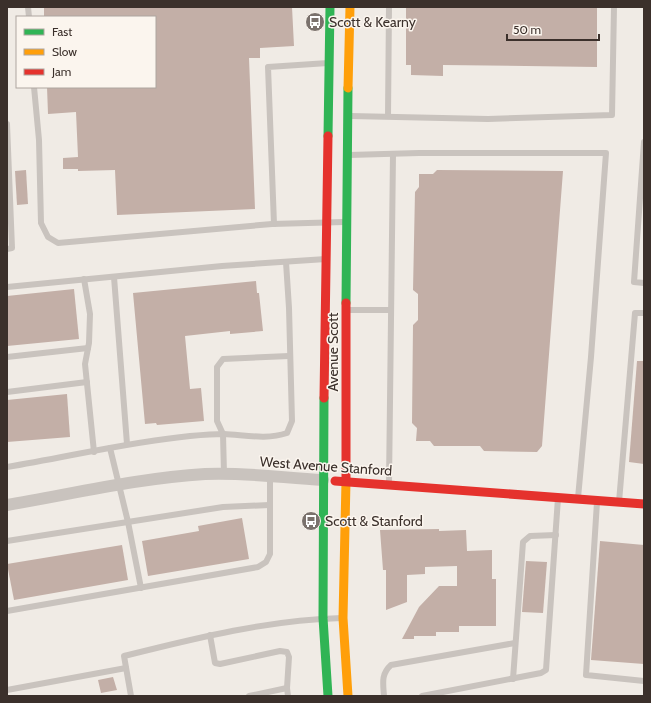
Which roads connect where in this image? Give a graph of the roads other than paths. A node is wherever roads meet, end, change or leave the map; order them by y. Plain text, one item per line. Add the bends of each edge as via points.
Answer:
1 (330, 7) edge
2 (350, 7) edge
3 (389, 7) edge
4 (614, 7) edge
5 (329, 63) junction
6 (34, 88) edge
7 (348, 116) junction
8 (388, 116) junction
9 (7, 124) edge
10 (644, 142) edge
11 (393, 154) junction
12 (348, 155) junction
13 (327, 221) junction
14 (346, 222) junction
15 (274, 224) junction
16 (7, 249) edge
17 (327, 259) junction
18 (286, 262) junction
19 (114, 277) junction
20 (84, 280) junction
21 (644, 283) edge
22 (7, 287) edge
23 (347, 310) junction
24 (391, 310) junction
25 (644, 313) edge
26 (88, 348) junction
27 (289, 356) junction
28 (7, 357) edge
29 (87, 382) junction
30 (7, 392) edge
31 (222, 434) junction
32 (127, 444) junction
33 (110, 448) junction
34 (94, 452) junction
35 (7, 467) edge
36 (224, 474) junction
37 (270, 476) junction
38 (323, 480) junction
39 (346, 482) junction
40 (119, 485) junction
41 (389, 485) junction
42 (558, 498) junction
43 (578, 499) junction
44 (597, 501) junction
45 (619, 502) junction
46 (644, 504) edge
47 (7, 505) edge
48 (269, 505) junction
49 (128, 522) junction
50 (556, 535) junction
51 (7, 541) edge
52 (141, 588) junction
53 (7, 611) edge
54 (323, 618) junction
55 (343, 618) junction
56 (210, 635) junction
57 (515, 643) junction
58 (126, 668) junction
59 (513, 678) junction
60 (644, 681) edge
61 (286, 688) junction
62 (7, 690) edge
63 (130, 696) edge
64 (249, 696) edge
65 (288, 696) edge
66 (328, 696) edge
67 (348, 696) edge
68 (384, 696) edge
69 (422, 696) edge

1 - 5 main road, Avenue Scott
2 - 7 main road, Avenue Scott
3 - 8 lane
4 - 8 lane via 612,115 488,119
5 - 13 main road, Avenue Scott
5 - 15 lane via 268,67
6 - 15 lane via 40,140 41,223 48,238 58,243
7 - 8 lane
7 - 12 main road, Avenue Scott
9 - 16 lane via 12,248
10 - 21 lane via 634,282
11 - 12 lane
11 - 24 lane
11 - 43 lane via 606,153 592,357
12 - 14 main road, Avenue Scott
13 - 14 lane
13 - 15 lane
13 - 17 main road, Avenue Scott
14 - 23 main road, Avenue Scott
17 - 18 lane
17 - 38 main road, Avenue Scott
18 - 19 lane
18 - 27 lane
19 - 20 lane
19 - 32 lane
20 - 22 lane
20 - 26 lane via 90,314
23 - 24 lane
23 - 39 main road, Avenue Scott
24 - 41 lane
25 - 45 lane via 636,313
26 - 28 lane
26 - 29 lane via 85,364
27 - 31 lane via 223,359 217,367 218,421
27 - 31 lane via 292,421 287,433 277,437
29 - 30 lane
29 - 34 lane
31 - 32 lane
31 - 36 lane
32 - 33 lane
33 - 34 lane
33 - 40 lane
34 - 35 lane
36 - 37 street, West Avenue Stanford
36 - 40 street, West Avenue Stanford via 204,474
37 - 38 street, West Avenue Stanford
37 - 48 lane
38 - 39 main road, West Avenue Stanford
38 - 54 main road, Avenue Scott
39 - 41 main road, West Avenue Stanford
39 - 55 main road, Avenue Scott
40 - 47 street, West Avenue Stanford
40 - 49 lane
41 - 42 main road, West Avenue Stanford
42 - 43 main road, West Avenue Stanford
42 - 50 lane
43 - 44 main road, West Avenue Stanford
44 - 45 main road, West Avenue Stanford
44 - 60 lane via 586,675
45 - 46 main road, West Avenue Stanford
48 - 49 lane via 223,507
48 - 52 lane via 270,554 266,562 258,567
49 - 51 lane
49 - 52 lane
50 - 57 lane via 530,536 523,542
50 - 59 lane via 546,670
52 - 53 lane
54 - 55 lane
54 - 56 lane via 282,622
54 - 66 main road, Avenue Scott
55 - 67 main road, Avenue Scott
56 - 58 lane via 124,656
56 - 61 lane via 215,663 280,651 287,652 289,657
57 - 59 lane
57 - 68 lane via 391,665 385,670 382,679
58 - 62 lane
58 - 63 lane
59 - 69 lane
61 - 64 lane
61 - 65 lane

